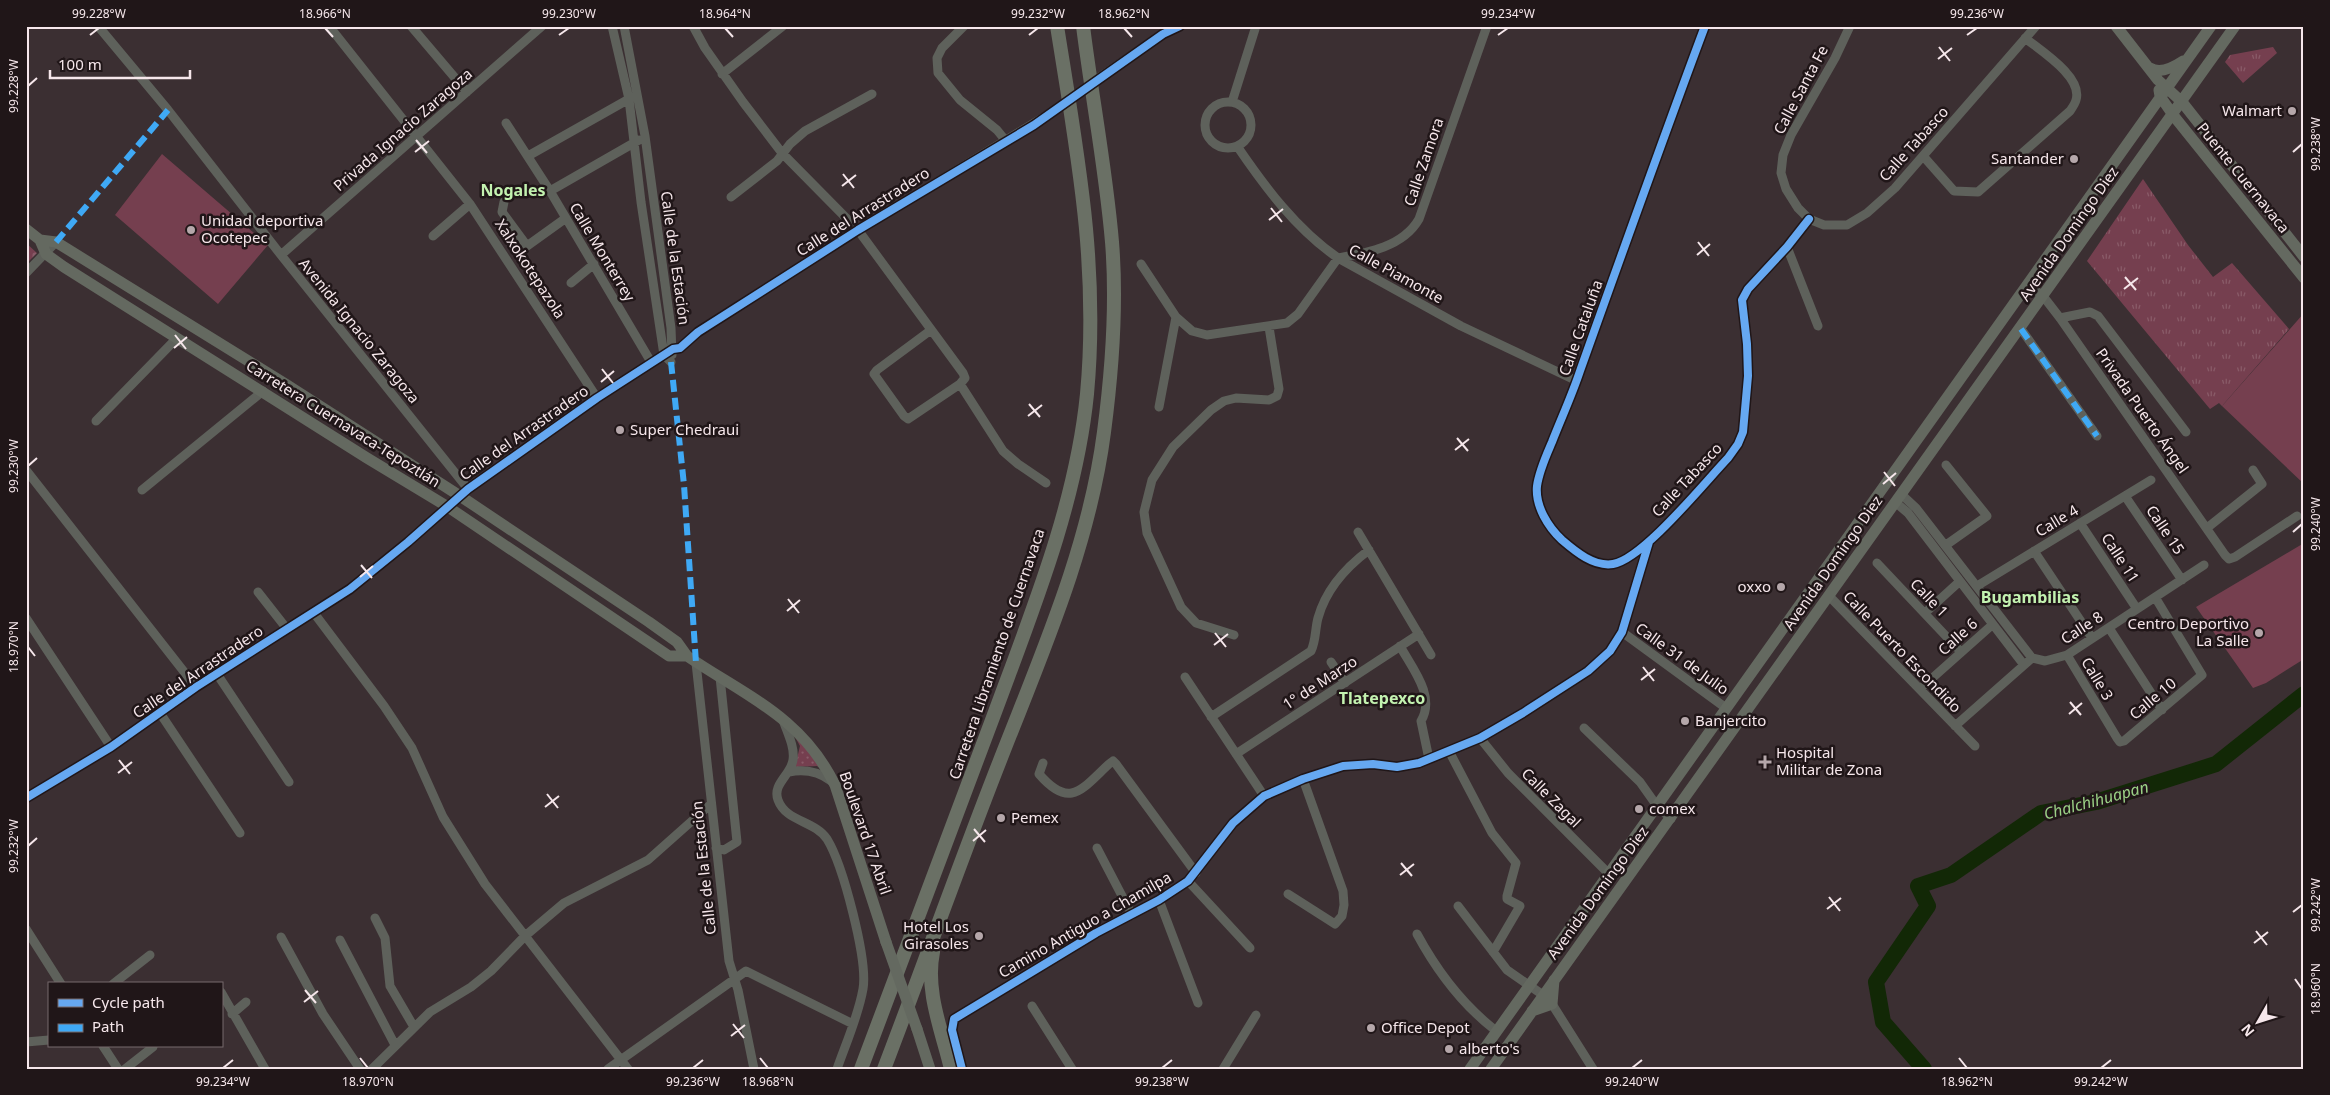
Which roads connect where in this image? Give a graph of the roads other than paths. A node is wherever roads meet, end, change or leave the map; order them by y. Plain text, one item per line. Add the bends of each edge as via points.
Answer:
1 (98, 26) edge
2 (329, 26) edge
3 (412, 26) edge
4 (542, 26) edge
5 (612, 26) edge
6 (624, 26) edge
7 (693, 26) edge
8 (783, 26) edge
9 (964, 26) edge
10 (1056, 26) edge
11 (1083, 26) edge
12 (1180, 26) edge
13 (1256, 26) edge
14 (1487, 26) edge
15 (1704, 26) edge
16 (1850, 26) edge
17 (2036, 26) edge
18 (2116, 26) edge
19 (2211, 26) edge
20 (2235, 26) edge
21 (2025, 38) junction
22 (2192, 53) junction
23 (2150, 68) junction
24 (722, 74) junction
25 (1100, 77) tunnel mouth
26 (2197, 79) junction
27 (2162, 83) junction
28 (467, 92) junction
29 (872, 94) dead end
30 (2160, 96) junction
31 (629, 99) junction
32 (1232, 102) junction
33 (2182, 102) junction
34 (2149, 111) junction
35 (1052, 112) tunnel mouth
36 (2173, 115) junction
37 (506, 123) dead end
38 (2205, 133) junction
39 (417, 135) junction
40 (644, 136) junction
41 (1006, 141) junction
42 (634, 142) junction
43 (1237, 146) junction
44 (782, 153) junction
45 (528, 156) junction
46 (1924, 156) junction
47 (550, 191) junction
48 (731, 197) dead end
49 (504, 202) dead end
50 (470, 204) junction
51 (566, 218) junction
52 (1809, 219) junction
53 (26, 229) edge
54 (2281, 229) junction
55 (858, 230) junction
56 (433, 236) dead end
57 (2271, 236) junction
58 (40, 240) junction
59 (56, 242) junction
60 (1787, 248) junction
61 (46, 254) junction
62 (281, 255) junction
63 (2304, 257) edge
64 (1338, 258) junction
65 (594, 264) junction
66 (1142, 264) dead end
67 (26, 273) edge
68 (2304, 278) edge
69 (571, 283) dead end
70 (2027, 284) junction
71 (2043, 296) junction
72 (1176, 317) junction
73 (2060, 318) junction
74 (1818, 326) dead end
75 (1269, 327) junction
76 (2021, 329) junction
77 (931, 330) junction
78 (177, 338) junction
79 (673, 349) junction
80 (664, 355) junction
81 (652, 362) junction
82 (1577, 381) junction
83 (960, 384) junction
84 (263, 391) junction
85 (597, 398) junction
86 (1158, 407) dead end
87 (96, 421) dead end
88 (2186, 432) dead end
89 (2097, 436) dead end
90 (1946, 465) dead end
91 (26, 470) edge
92 (2253, 470) dead end
93 (2151, 480) dead end
94 (1046, 482) dead end
95 (142, 490) dead end
96 (464, 492) junction
97 (2125, 496) junction
98 (1898, 498) junction
99 (448, 506) junction
100 (2297, 516) dead end
101 (2080, 523) junction
102 (2207, 528) junction
103 (1358, 532) dead end
104 (1649, 542) junction
105 (1946, 545) junction
106 (1368, 550) junction
107 (2034, 551) junction
108 (1877, 563) dead end
109 (2204, 565) dead end
110 (2182, 580) junction
111 (1959, 582) junction
112 (1977, 586) junction
113 (258, 592) dead end
114 (1830, 597) junction
115 (2155, 597) junction
116 (2137, 610) junction
117 (1793, 612) junction
118 (314, 613) junction
119 (1925, 613) junction
120 (26, 618) edge
121 (1809, 624) junction
122 (1992, 625) junction
123 (2109, 628) junction
124 (287, 630) junction
125 (1622, 632) junction
126 (1419, 634) junction
127 (1234, 636) dead end
128 (2092, 638) junction
129 (1400, 646) junction
130 (1961, 652) junction
131 (1432, 655) dead end
132 (2067, 655) junction
133 (2032, 658) junction
134 (692, 659) junction
135 (1331, 662) dead end
136 (2024, 665) junction
137 (217, 674) junction
138 (1185, 677) dead end
139 (720, 678) junction
140 (1344, 683) junction
141 (196, 687) junction
142 (1920, 689) junction
143 (1726, 708) junction
144 (2162, 710) junction
145 (160, 713) junction
146 (782, 717) junction
147 (1211, 717) junction
148 (1955, 726) junction
149 (1584, 728) dead end
150 (1480, 738) junction
151 (2120, 742) joint
152 (1975, 746) dead end
153 (111, 747) junction
154 (1449, 751) junction
155 (1236, 754) junction
156 (1429, 759) junction
157 (1043, 763) dead end
158 (789, 772) junction
159 (1304, 779) junction
160 (289, 782) dead end
161 (835, 784) junction
162 (1264, 796) junction
163 (26, 798) edge
164 (711, 804) junction
165 (1657, 806) junction
166 (1670, 818) junction
167 (240, 833) dead end
168 (716, 848) junction
169 (1097, 848) dead end
170 (1196, 872) junction
171 (1608, 873) junction
172 (1188, 881) junction
173 (1288, 894) dead end
174 (1159, 900) junction
175 (1458, 906) dead end
176 (940, 915) junction
177 (1132, 915) junction
178 (375, 918) dead end
179 (26, 930) edge
180 (1417, 934) dead end
181 (525, 936) junction
182 (281, 937) dead end
183 (340, 940) dead end
184 (1250, 948) dead end
185 (1493, 952) junction
186 (150, 955) dead end
187 (735, 979) junction
188 (1554, 980) junction
189 (60, 982) edge
190 (116, 982) edge
191 (1528, 985) junction
192 (222, 994) edge
193 (1543, 995) junction
194 (246, 1002) dead end
195 (1198, 1003) dead end
196 (1552, 1004) junction
197 (1032, 1006) dead end
198 (1531, 1012) junction
199 (232, 1014) junction
200 (1256, 1015) dead end
201 (853, 1024) junction
202 (414, 1027) junction
203 (1496, 1030) junction
204 (48, 1040) edge
205 (26, 1042) edge
206 (395, 1045) junction
207 (103, 1048) edge
208 (151, 1048) edge
209 (621, 1059) junction
210 (118, 1069) edge
211 (125, 1069) edge
212 (265, 1069) edge
213 (360, 1069) edge
214 (372, 1069) edge
215 (608, 1069) edge
216 (628, 1069) edge
217 (754, 1069) edge
218 (837, 1069) edge
219 (861, 1069) edge
220 (884, 1069) edge
221 (930, 1069) edge
222 (951, 1069) edge
223 (962, 1069) edge
224 (1072, 1069) edge
225 (1223, 1069) edge
226 (1470, 1069) edge
227 (1491, 1069) edge
228 (1593, 1069) edge

1 - 62 street, Avenida Ignacio Zaragoza
2 - 39 street, Xalxokotepazola
3 - 28 street
4 - 28 street, Privada Ignacio Zaragoza
5 - 31 street, Calle de la Estación
6 - 40 street, Calle de la Estación
7 - 24 street
8 - 24 street
9 - 41 street via 937,58 938,74 960,100
10 - 219 highway, Carretera Libramiento de Cuernavaca via 1077,147 1091,284 1087,393 1077,459 1046,571
11 - 176 highway via 1112,244 1112,319 1104,433 1094,493 1068,584
12 - 25 street
13 - 32 street
14 - 64 street, Calle Zamora via 1412,231 1374,250
15 - 82 street, Calle Cataluña
16 - 52 street, Calle Santa Fe via 1783,155 1781,173 1786,189
17 - 21 street, Calle Tabasco
18 - 23 main road, Puente Cuernavaca
19 - 22 main road, Avenida Domingo Diez
20 - 26 main road, Avenida Domingo Diez
21 - 46 street, Calle Tabasco
21 - 46 street via 2070,76 2077,93 2070,111 1978,192 1954,191
22 - 23 main road via 2174,67
22 - 27 main road, Avenida Domingo Diez
23 - 27 main road, Puente Cuernavaca
23 - 34 main road via 2152,90
24 - 44 street
26 - 33 main road, Avenida Domingo Diez
26 - 38 main road via 2194,106
27 - 30 main road, Avenida Domingo Diez
27 - 33 main road, Puente Cuernavaca
28 - 39 street, Privada Ignacio Zaragoza
29 - 44 street via 805,131
30 - 34 main road, Avenida Domingo Diez
30 - 36 main road, Puente Cuernavaca
31 - 42 street, Calle de la Estación
31 - 45 street
32 - 43 street via 1240,105 1250,118 1249,135
32 - 43 street via 1223,102 1209,112 1205,128 1213,142 1220,146
33 - 36 main road, Avenida Domingo Diez
33 - 38 main road, Puente Cuernavaca
34 - 70 main road, Avenida Domingo Diez
35 - 41 street, Calle del Arrastradero
36 - 57 main road, Puente Cuernavaca
36 - 71 main road, Avenida Domingo Diez
37 - 45 street, Calle Monterrey
38 - 54 main road, Puente Cuernavaca
39 - 50 street, Xalxokotepazola
39 - 62 street, Privada Ignacio Zaragoza
40 - 42 street
40 - 79 street, Calle de la Estación
41 - 55 street, Calle del Arrastradero
42 - 47 street
42 - 80 street, Calle de la Estación
43 - 64 street, Calle Piamonte via 1268,191 1323,248
44 - 48 street
44 - 55 street
45 - 47 street, Calle Monterrey
46 - 52 street, Calle Tabasco via 1867,213 1846,225 1824,225
47 - 51 street, Calle Monterrey
49 - 51 street via 502,212 527,246
50 - 56 street
50 - 85 street, Xalxokotepazola
51 - 65 street, Calle Monterrey
52 - 60 street, Calle Tabasco
53 - 58 main road
54 - 57 main road via 2279,236
54 - 63 main road, Puente Cuernavaca
55 - 77 street
55 - 79 street, Calle del Arrastradero via 698,332 680,348
57 - 68 main road, Puente Cuernavaca
58 - 59 main road, Carretera Cuernavaca-Tepoztlán
58 - 61 main road
59 - 61 street
59 - 96 main road, Carretera Cuernavaca-Tepoztlán
60 - 74 street
60 - 104 street, Calle Tabasco via 1748,289 1742,300 1748,376 1743,432 1738,444
61 - 67 street
61 - 78 main road, Carretera Cuernavaca-Tepoztlán
62 - 96 street, Avenida Ignacio Zaragoza
64 - 75 street via 1298,314 1286,323
64 - 82 street, Calle Piamonte via 1461,326
65 - 69 street
65 - 81 street, Calle Monterrey
66 - 72 street
70 - 71 street, Privada Puerto Ángel
70 - 117 main road, Avenida Domingo Diez
71 - 73 street, Privada Puerto Ángel
71 - 76 main road, Avenida Domingo Diez
72 - 75 street via 1192,331 1206,335
72 - 86 street
73 - 88 street via 2090,312 2098,316
73 - 102 street, Privada Puerto Ángel
75 - 127 street via 1279,389 1277,396 1269,400 1236,398 1211,410 1173,447 1152,480 1144,512 1146,534 1181,607 1196,623
76 - 89 street
76 - 98 main road, Avenida Domingo Diez
77 - 83 street via 963,373 965,378
77 - 83 street via 877,370 876,378 908,419
78 - 84 main road, Carretera Cuernavaca-Tepoztlán
78 - 87 street
79 - 80 street, Calle del Arrastradero
80 - 81 street, Calle del Arrastradero
81 - 85 street, Calle del Arrastradero
82 - 104 street, Calle Cataluña via 1542,466 1537,487 1544,517 1557,535 1576,552 1598,563 1613,564 1626,560
83 - 94 street via 1003,451
84 - 95 street
84 - 99 main road, Carretera Cuernavaca-Tepoztlán
85 - 96 street, Calle del Arrastradero
90 - 105 street via 1987,516
91 - 141 street, Calle del Arrastradero
92 - 102 street via 2262,484
93 - 97 street, Calle 4
96 - 99 street, Calle del Arrastradero
96 - 134 main road, Carretera Cuernavaca-Tepoztlán via 677,642
97 - 101 street, Calle 4
97 - 110 street, Calle 15
98 - 105 street via 1914,505
98 - 111 street
98 - 114 main road, Avenida Domingo Diez
99 - 118 street, Calle del Arrastradero via 350,589
99 - 134 main road, Carretera Cuernavaca-Tepoztlán via 669,656
100 - 102 street, Privada Puerto Ángel via 2229,558
101 - 107 street, Calle 4
101 - 116 street, Calle 11
103 - 106 street
104 - 125 street, Camino Antiguo a Chamilpa
105 - 112 street
106 - 126 street
106 - 147 street via 1338,578 1324,601 1311,651
107 - 112 street, Calle 4
107 - 128 street
108 - 119 street, Calle 1
109 - 110 street, Calle 8
110 - 115 street, Calle 8
111 - 119 street
111 - 122 street
112 - 133 street
113 - 124 street
114 - 121 main road, Avenida Domingo Diez
114 - 142 street, Calle Puerto Escondido
115 - 116 street, Calle 8
115 - 144 street, Calle 10 via 2202,675
116 - 123 street, Calle 8
117 - 121 main road
117 - 143 main road, Avenida Domingo Diez
118 - 124 street, Calle del Arrastradero
118 - 181 street via 412,748 442,817 485,884
119 - 130 street, Calle 1
120 - 153 street
121 - 166 main road, Avenida Domingo Diez
122 - 130 street, Calle 6
122 - 136 street
123 - 128 street, Calle 8
123 - 144 street
124 - 137 street, Calle del Arrastradero
125 - 143 street, Calle 31 de Julio
125 - 150 street, Camino Antiguo a Chamilpa via 1610,650 1588,671
126 - 129 street, 1° de Marzo
126 - 131 street
128 - 132 street, Calle 8
129 - 140 street, 1° de Marzo
129 - 156 street via 1424,690 1427,711 1421,721
130 - 142 street, Calle 6
132 - 133 street, Calle 8 via 2046,661
132 - 151 street, Calle 3
133 - 136 street
134 - 139 main road, Boulevard 17 Abril
134 - 164 street, Calle de la Estación
135 - 140 street
136 - 148 street
137 - 141 street, Calle del Arrastradero
137 - 160 street
138 - 147 street
139 - 146 main road, Boulevard 17 Abril
139 - 168 street via 736,842 724,850
140 - 155 street, 1° de Marzo
141 - 145 street, Calle del Arrastradero
142 - 148 street, Calle Puerto Escondido
143 - 165 main road, Avenida Domingo Diez
144 - 151 street, Calle 10
145 - 153 street, Calle del Arrastradero
145 - 167 street
146 - 158 street via 793,748
146 - 161 main road, Boulevard 17 Abril via 823,761
147 - 155 street
148 - 152 street, Calle Puerto Escondido
149 - 165 street via 1640,782
150 - 154 street, Camino Antiguo a Chamilpa
150 - 171 street, Calle Zagal via 1508,774
153 - 163 street, Calle del Arrastradero
154 - 156 street, Camino Antiguo a Chamilpa
154 - 185 street via 1492,833 1516,863 1506,896 1520,906
155 - 162 street
156 - 159 street, Camino Antiguo a Chamilpa via 1397,767 1372,764 1343,766
157 - 170 street via 1039,774 1056,792 1065,794 1080,791 1109,764 1116,764
158 - 161 street via 813,771
158 - 201 street via 778,786 778,803 784,812 811,826 826,839 842,874 862,962 863,988
159 - 162 street, Camino Antiguo a Chamilpa
159 - 173 street via 1339,876 1344,905 1342,916 1335,924
161 - 221 main road, Boulevard 17 Abril, bridge
162 - 170 street, Camino Antiguo a Chamilpa via 1233,823
164 - 168 street, Calle de la Estación
164 - 181 street via 648,860 564,903
165 - 166 street
165 - 171 main road, Avenida Domingo Diez
166 - 188 main road, Avenida Domingo Diez
168 - 187 street, Calle de la Estación via 729,961
169 - 177 street
170 - 172 street, Camino Antiguo a Chamilpa
171 - 191 main road, Avenida Domingo Diez
172 - 174 street, Camino Antiguo a Chamilpa
172 - 184 street
174 - 177 street, Camino Antiguo a Chamilpa
174 - 195 street
175 - 185 street
176 - 220 highway
176 - 222 highway via 930,977
177 - 223 street, Camino Antiguo a Chamilpa via 1096,933 954,1019 952,1030
178 - 202 street via 385,938 390,986
179 - 189 street
180 - 203 street via 1474,1014
181 - 202 street via 491,971 430,1012
181 - 209 street
182 - 213 street via 323,1014
183 - 206 street
185 - 191 street via 1507,970
186 - 190 street
187 - 201 street via 746,971 752,973
187 - 209 street
187 - 217 street, Calle de la Estación
188 - 193 main road, Avenida Domingo Diez
188 - 196 main road
191 - 193 street
191 - 203 main road, Avenida Domingo Diez
192 - 199 street
193 - 196 street
193 - 198 main road, Avenida Domingo Diez
194 - 199 street
196 - 198 main road
196 - 228 street
197 - 224 street
198 - 227 main road, Avenida Domingo Diez
199 - 212 street
200 - 225 street
201 - 218 street
202 - 206 street
203 - 226 main road, Avenida Domingo Diez
204 - 205 street
206 - 214 street
207 - 210 street
208 - 211 street
209 - 215 street
209 - 216 street

